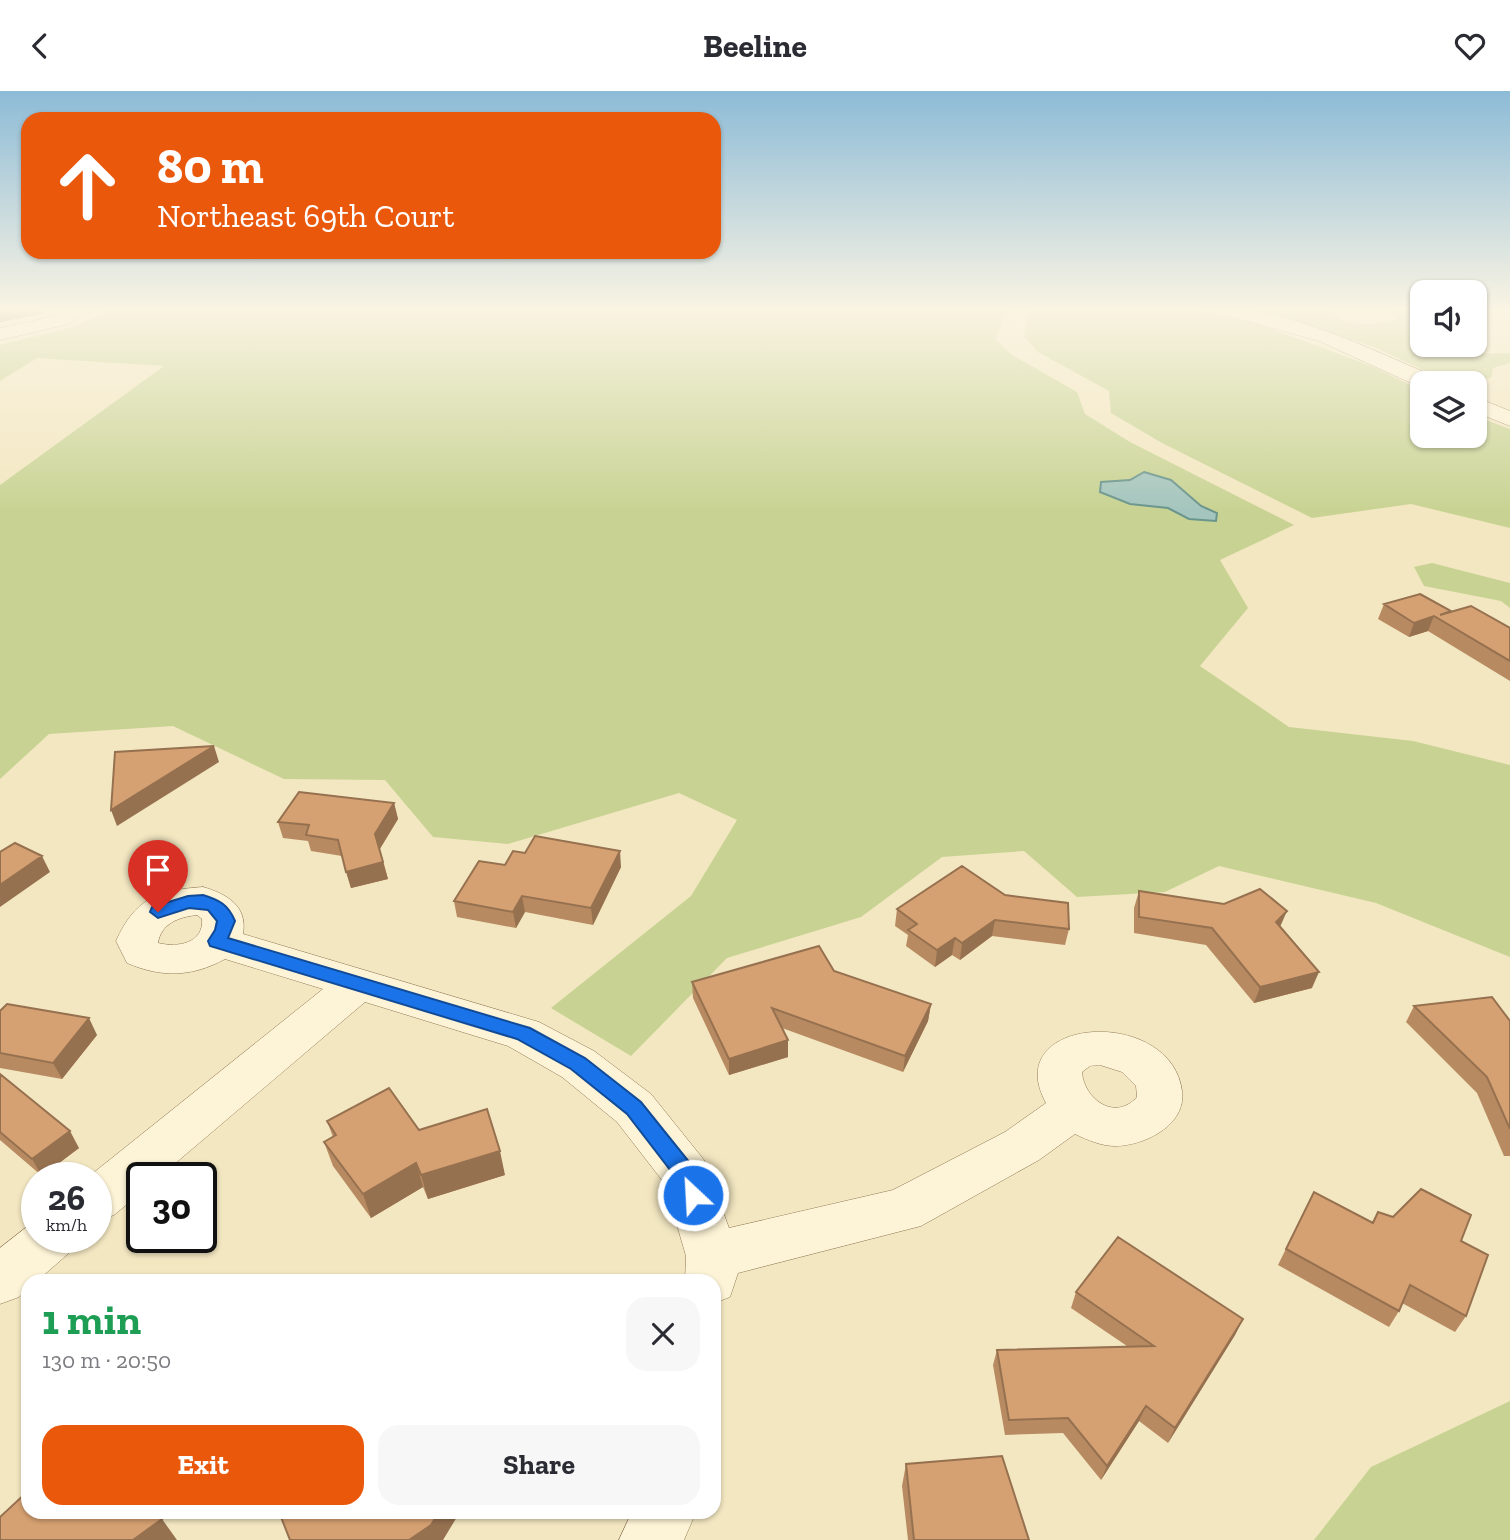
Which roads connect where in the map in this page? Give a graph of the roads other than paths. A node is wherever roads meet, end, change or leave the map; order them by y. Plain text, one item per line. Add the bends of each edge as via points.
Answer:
1 (1487, 409) edge
2 (1510, 419) edge
3 (217, 941) dead end
4 (359, 983) junction
5 (1073, 1109) dead end
6 (112, 1187) edge
7 (32, 1253) edge
8 (712, 1269) edge
9 (0, 1280) edge
10 (662, 1519) edge
11 (650, 1540) edge

1 - 2 street
3 - 4 street
4 - 6 street
4 - 8 street via 523,1034 578,1064 634,1108 687,1175
5 - 8 street via 1022,1146 903,1210
7 - 9 street
10 - 11 street

